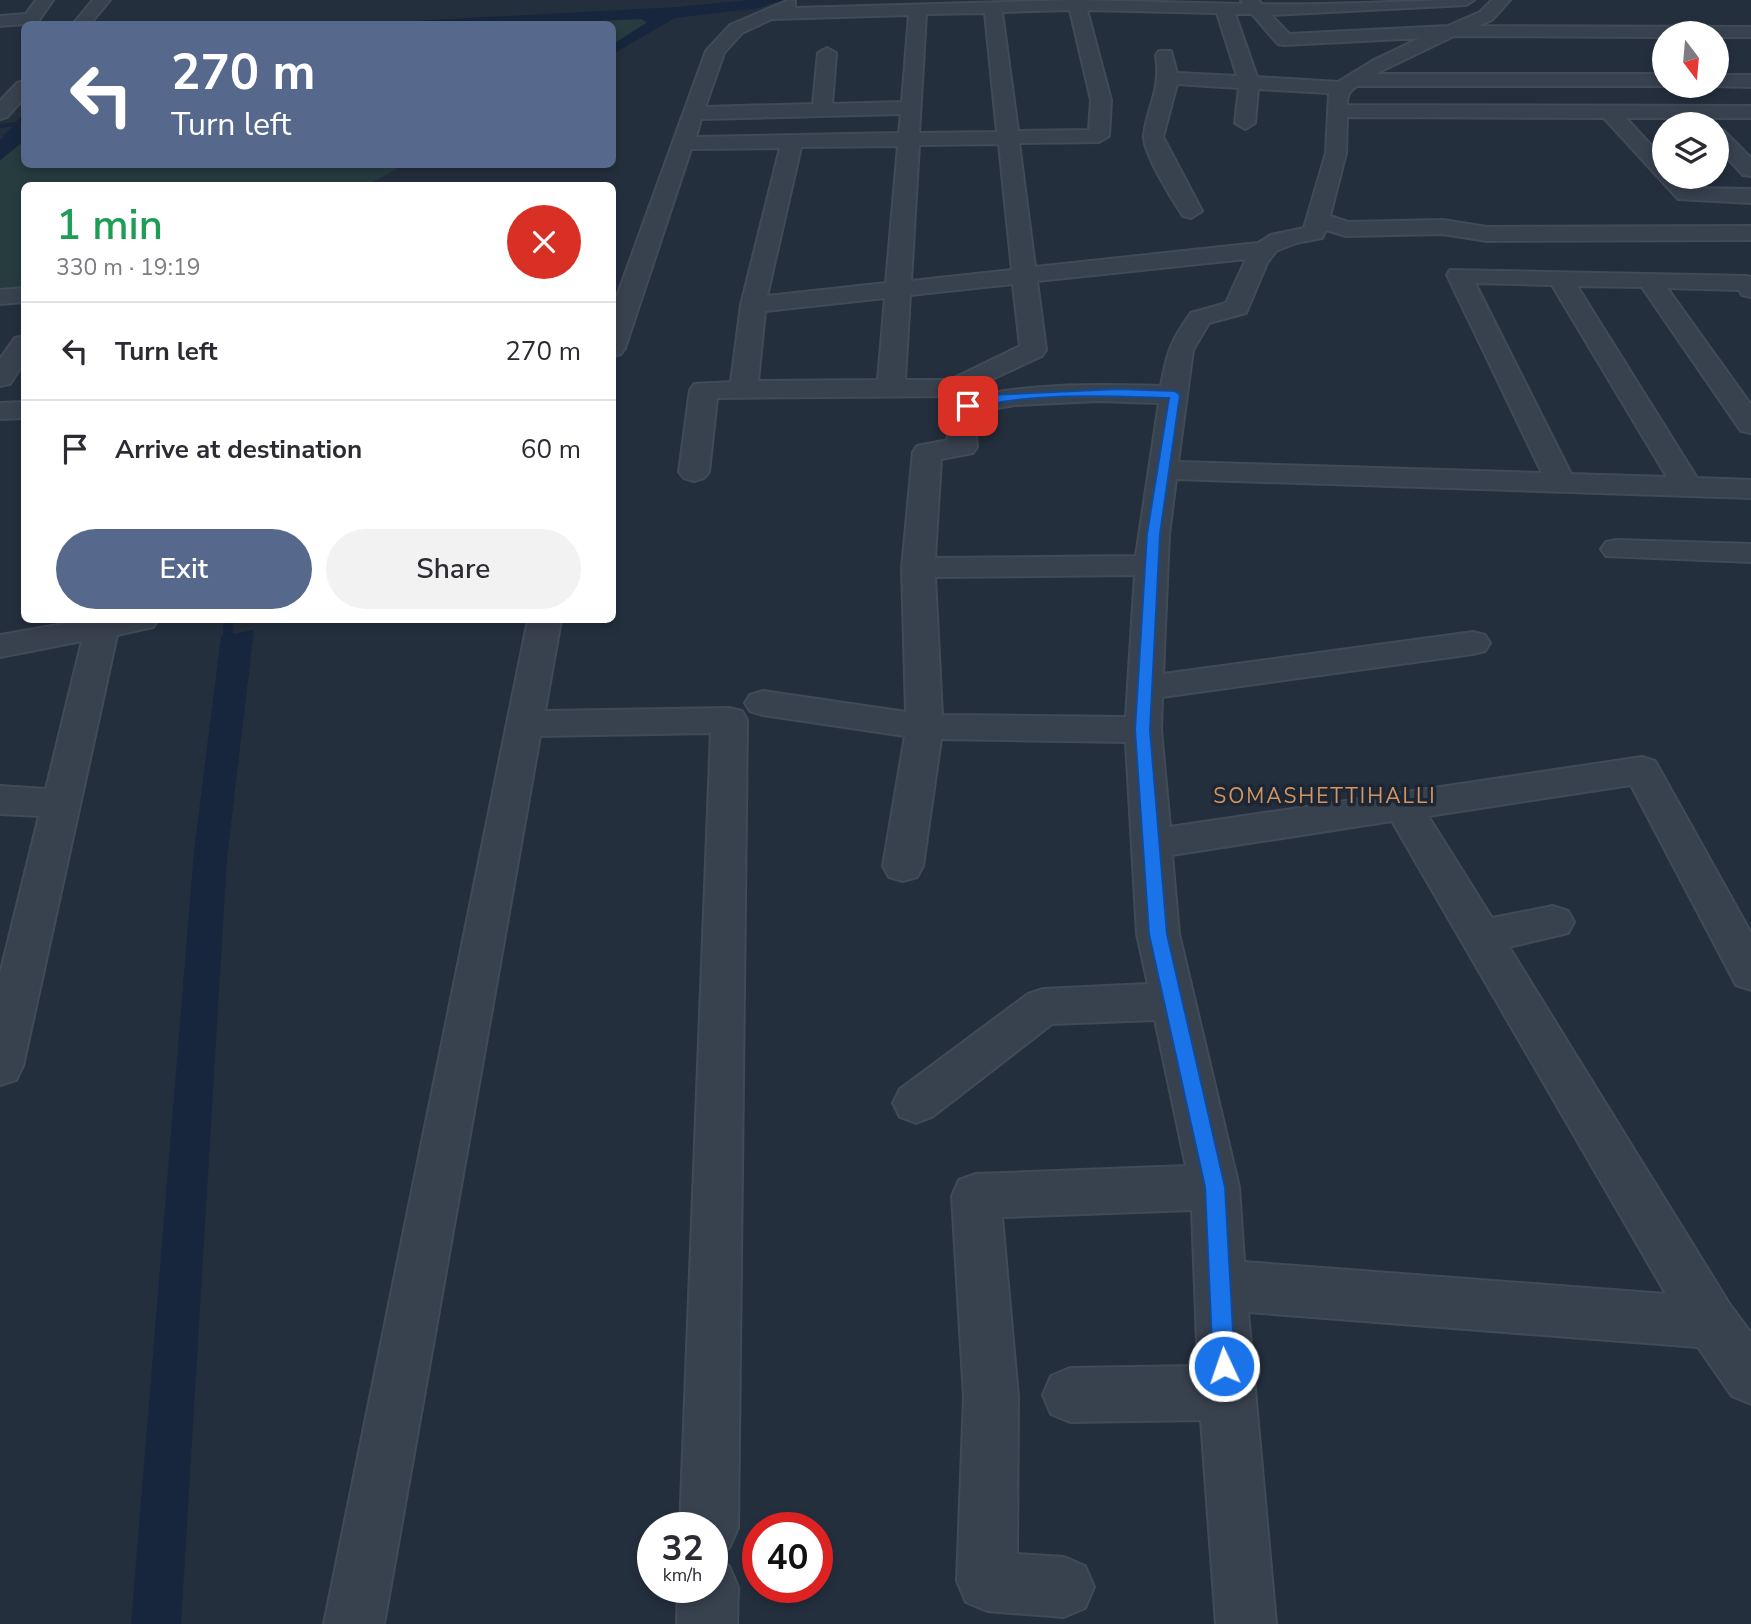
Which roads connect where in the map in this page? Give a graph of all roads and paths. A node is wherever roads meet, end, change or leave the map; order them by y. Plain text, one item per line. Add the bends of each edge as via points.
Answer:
1 (45, 0) edge
2 (102, 0) edge
3 (1249, 0) edge
4 (1502, 0) edge
5 (1077, 5) junction
6 (784, 7) edge
7 (993, 8) junction
8 (1224, 9) junction
9 (918, 10) junction
10 (1649, 16) dead end
11 (0, 21) edge
12 (84, 21) edge
13 (1655, 21) edge
14 (1452, 29) edge
15 (1652, 32) edge
16 (1729, 33) edge
17 (1751, 33) edge
18 (827, 53) dead end
19 (1164, 53) dead end
20 (1169, 78) junction
21 (1652, 80) edge
22 (1729, 80) edge
23 (1751, 81) edge
24 (1249, 84) junction
25 (21, 89) edge
26 (1343, 93) junction
27 (911, 108) junction
28 (822, 110) junction
29 (1610, 111) junction
30 (1751, 112) edge
31 (0, 113) edge
32 (694, 113) junction
33 (1652, 114) edge
34 (1729, 115) edge
35 (1245, 123) dead end
36 (1010, 137) junction
37 (909, 138) junction
38 (792, 141) junction
39 (684, 143) junction
40 (1729, 147) edge
41 (1652, 158) edge
42 (1751, 170) edge
43 (1681, 189) edge
44 (1751, 196) edge
45 (1191, 211) dead end
46 (1318, 220) junction
47 (1751, 233) edge
48 (1260, 250) junction
49 (1025, 276) junction
50 (1560, 278) junction
51 (1649, 281) junction
52 (898, 290) junction
53 (1751, 290) edge
54 (21, 295) edge
55 (0, 297) edge
56 (753, 305) junction
57 (616, 337) edge
58 (21, 348) edge
59 (0, 378) edge
60 (891, 388) junction
61 (744, 389) junction
62 (1175, 395) junction
63 (21, 410) edge
64 (0, 411) edge
65 (1751, 425) edge
66 (1163, 470) junction
67 (694, 472) dead end
68 (1561, 483) junction
69 (1688, 487) junction
70 (1751, 489) edge
71 (1617, 549) dead end
72 (1751, 554) edge
73 (1152, 565) junction
74 (918, 568) junction
75 (103, 623) edge
76 (543, 623) edge
77 (1474, 643) dead end
78 (0, 646) edge
79 (1145, 688) junction
80 (763, 703) dead end
81 (524, 724) junction
82 (925, 727) junction
83 (1143, 730) junction
84 (0, 800) edge
85 (61, 804) junction
86 (1403, 807) junction
87 (1151, 844) junction
88 (903, 866) dead end
89 (1553, 922) dead end
90 (1481, 937) junction
91 (14, 940) edge
92 (1751, 973) edge
93 (1173, 1001) junction
94 (0, 1066) edge
95 (916, 1103) dead end
96 (1215, 1187) junction
97 (1220, 1285) junction
98 (1712, 1323) junction
99 (1751, 1377) edge
100 (1226, 1392) junction
101 (1070, 1395) dead end
102 (709, 1512) edge
103 (1064, 1587) dead end
104 (708, 1603) edge
105 (354, 1624) edge
106 (707, 1624) edge
107 (1246, 1624) edge

1 - 11 street via 32,19
2 - 12 street
3 - 14 street via 1284,40
4 - 14 street via 1486,16
5 - 7 street
5 - 8 street
5 - 36 street via 1101,100 1099,136
6 - 9 street
6 - 32 street via 736,29 718,45
7 - 9 street
7 - 36 street
8 - 14 street via 1289,10
8 - 24 street
9 - 27 street
10 - 13 street
14 - 15 street
14 - 26 street via 1398,56
16 - 17 street
18 - 28 street
19 - 20 street
20 - 24 street
20 - 45 street via 1153,137
21 - 26 street
22 - 23 street
24 - 26 street
24 - 35 street
25 - 31 street
26 - 29 street
26 - 46 street via 1336,153
27 - 28 street
27 - 37 street
28 - 32 street
29 - 33 street
29 - 41 street
30 - 34 street
32 - 39 street
36 - 37 street
36 - 49 street
37 - 38 street
37 - 52 street
38 - 39 street
38 - 56 street
39 - 57 street
40 - 42 street
43 - 44 street via 1686,194
46 - 47 street via 1346,229 1443,227 1487,234
46 - 48 street via 1314,233 1284,236
48 - 49 street
48 - 62 street via 1237,308 1200,318 1180,350
49 - 52 street
49 - 60 street via 1033,350 955,388
50 - 51 street
50 - 68 street via 1459,275
50 - 69 street
51 - 53 street via 1746,283
51 - 65 street
52 - 56 street
52 - 60 street
54 - 55 street
56 - 61 street
58 - 59 street
60 - 61 street
61 - 67 street via 704,390
62 - 66 street
62 - 74 street via 990,399 968,406 961,423 963,447 927,452
63 - 64 street
66 - 68 street
66 - 73 street
68 - 69 street
69 - 70 street
71 - 72 street
73 - 74 street
73 - 79 street
74 - 82 street
75 - 78 street
75 - 85 street
76 - 81 street
77 - 79 street
79 - 83 street
80 - 82 street
81 - 102 street via 729,720
81 - 105 street
82 - 83 street
82 - 88 street
83 - 87 street
84 - 85 street
85 - 91 street
86 - 87 street
86 - 90 street
86 - 92 street via 1642,770
87 - 93 street via 1158,934
89 - 90 street
90 - 98 street
91 - 94 street
93 - 95 street via 1043,1007
93 - 96 street
96 - 97 street
96 - 103 street via 975,1196 991,1397 987,1581
97 - 98 street
97 - 100 street
98 - 99 street
100 - 101 street
100 - 107 street
104 - 106 street

